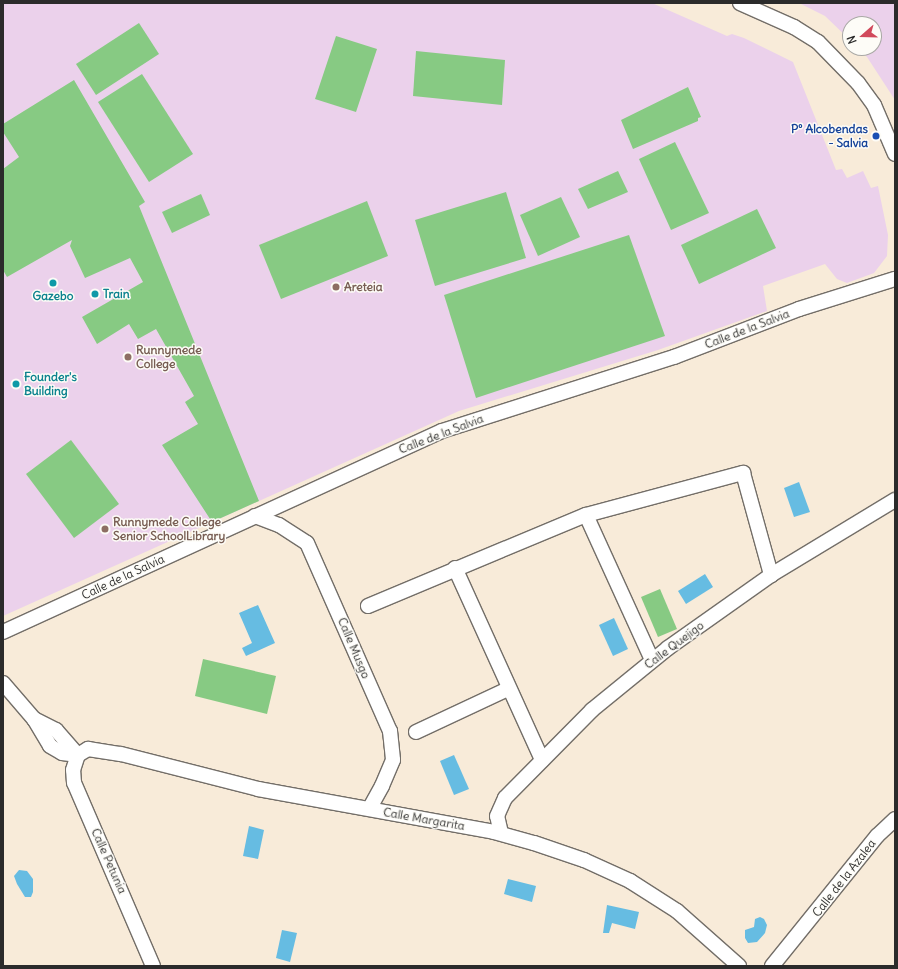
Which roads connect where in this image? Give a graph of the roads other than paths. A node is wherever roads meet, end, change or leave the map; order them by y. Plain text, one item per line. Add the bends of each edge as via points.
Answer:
1 (740, 3) edge
2 (895, 154) edge
3 (895, 279) edge
4 (895, 500) edge
5 (586, 515) junction
6 (254, 516) junction
7 (455, 568) junction
8 (771, 575) junction
9 (368, 606) dead end
10 (3, 632) edge
11 (652, 660) junction
12 (3, 683) edge
13 (508, 689) junction
14 (416, 732) dead end
15 (78, 755) junction
16 (542, 760) junction
17 (369, 809) junction
18 (895, 819) edge
19 (501, 833) junction
20 (796, 940) junction
21 (153, 966) edge
22 (739, 966) edge
23 (772, 966) edge
24 (785, 966) edge

1 - 2 street via 794,27 818,42 870,99 887,131
3 - 6 street, Calle de la Salvia via 799,309 674,357 442,431
4 - 8 street, Calle Quejigo
5 - 7 street
5 - 8 street via 743,473
5 - 11 street
6 - 10 street, Calle de la Salvia
6 - 17 street, Calle Musgo via 279,525 307,543 390,731 393,760
7 - 9 street
7 - 13 street
8 - 11 street, Calle Quejigo
11 - 16 street, Calle Quejigo via 592,710
12 - 15 street via 34,719 56,730
13 - 14 street
13 - 16 street
15 - 17 street, Calle Margarita via 88,749 106,750 258,789
15 - 21 street, Calle Petunia via 73,770 77,792 105,850
16 - 19 street, Calle Quejigo via 499,808 497,816
17 - 19 street, Calle Margarita
18 - 20 street, Calle de la Azalea via 877,836
19 - 22 street, Calle Margarita via 584,860 630,881 677,911
20 - 23 street, Calle de la Azalea
20 - 24 street, Calle de la Azalea

